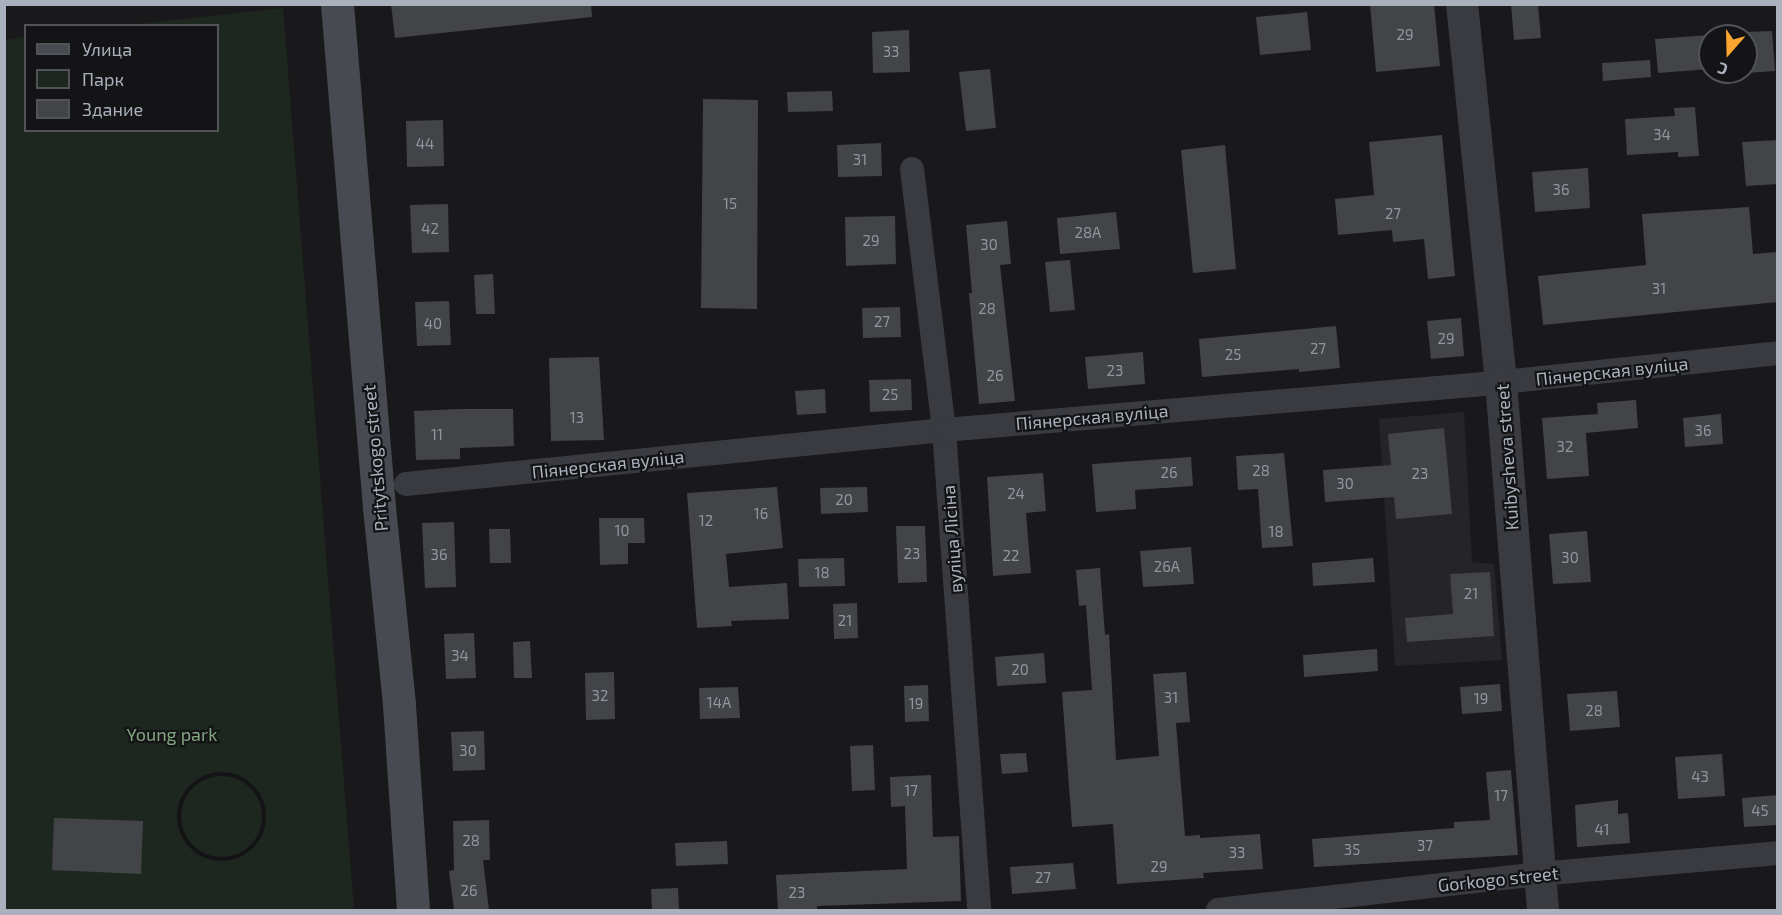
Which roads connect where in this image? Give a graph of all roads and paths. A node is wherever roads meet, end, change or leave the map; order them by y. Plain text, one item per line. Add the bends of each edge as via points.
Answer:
1 (337, 4) edge
2 (1462, 4) edge
3 (912, 169) dead end
4 (1778, 353) edge
5 (1501, 382) junction
6 (944, 429) junction
7 (406, 484) dead end
8 (1778, 853) edge
9 (1539, 874) junction
10 (412, 910) edge
11 (979, 910) edge
12 (1218, 910) edge
13 (1543, 910) edge

1 - 10 main road, Pritytskogo street via 399,705
2 - 5 street, Kuibysheva street
3 - 6 street, вуліца Лісіна
4 - 5 street, Піянерская вуліца
5 - 6 street, Піянерская вуліца
5 - 9 street, Kuibysheva street
6 - 7 street, Піянерская вуліца
6 - 11 street, вуліца Лісіна
8 - 9 street, Gorkogo street
9 - 12 street, Gorkogo street
9 - 13 street, Kuibysheva street

